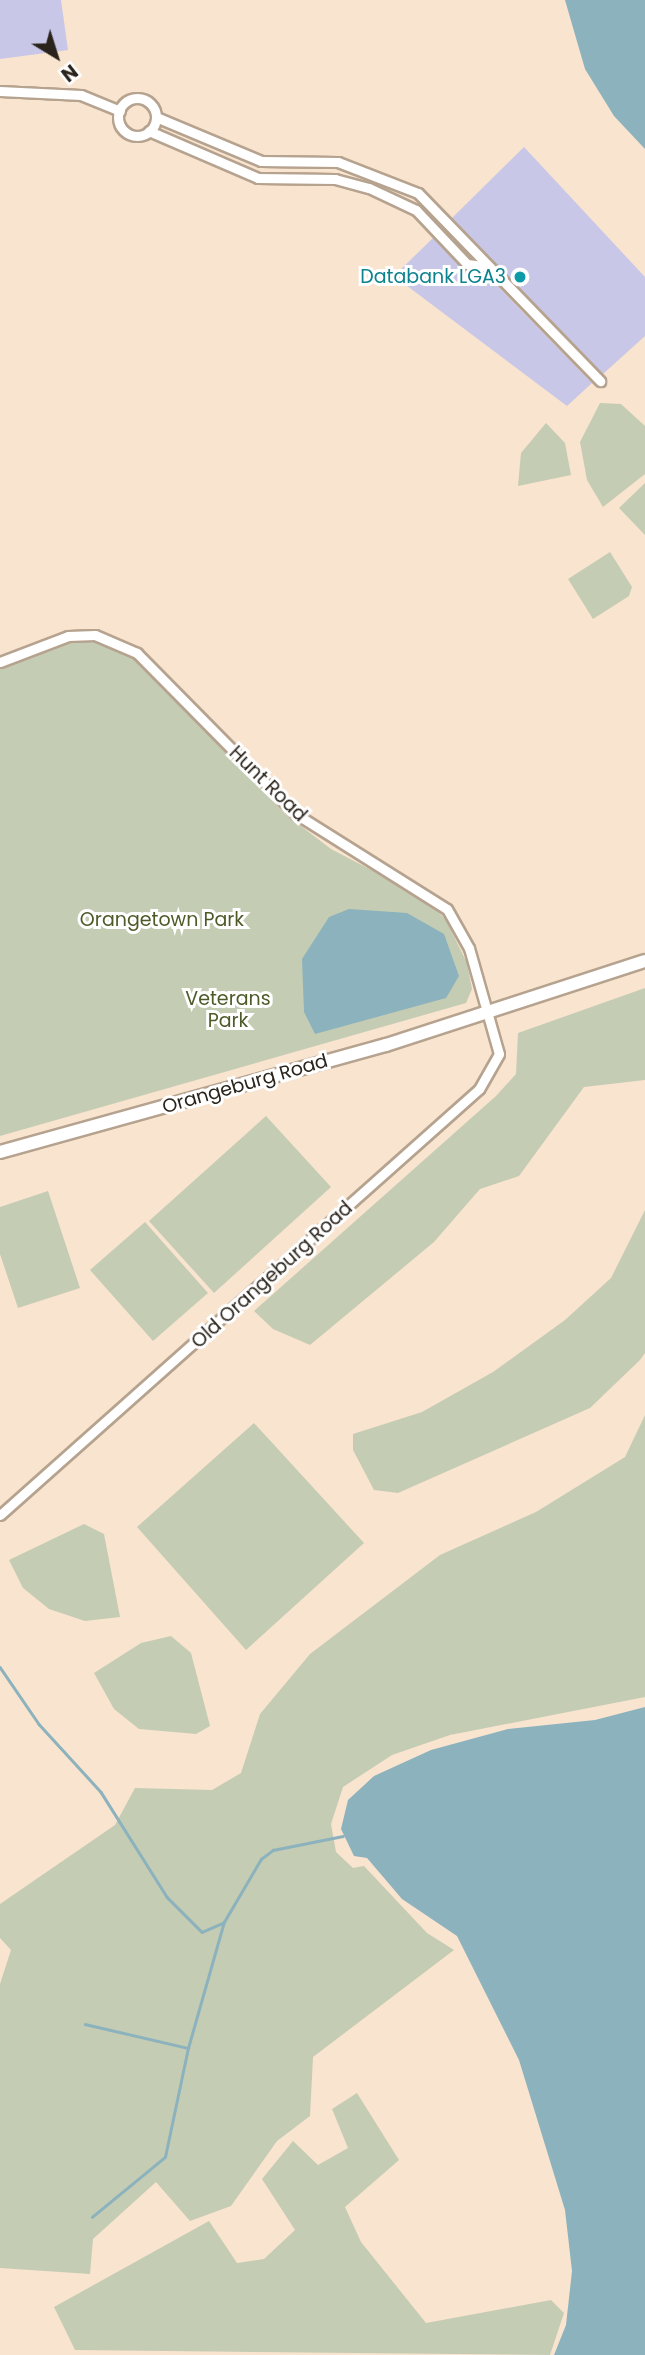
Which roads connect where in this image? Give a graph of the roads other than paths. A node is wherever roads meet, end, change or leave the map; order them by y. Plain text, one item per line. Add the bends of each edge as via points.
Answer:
1 (0, 91) edge
2 (120, 111) junction
3 (156, 117) junction
4 (149, 131) junction
5 (205, 141) junction
6 (197, 156) junction
7 (264, 162) junction
8 (262, 179) junction
9 (483, 267) junction
10 (600, 381) dead end
11 (0, 662) edge
12 (645, 961) edge
13 (489, 1012) junction
14 (0, 1152) edge
15 (0, 1515) edge

1 - 2 street via 83,96
2 - 3 street via 130,100 142,99
2 - 4 street via 125,132
3 - 4 street
3 - 5 street
4 - 6 street
5 - 6 street
5 - 7 street
6 - 8 street
7 - 8 street
7 - 9 street via 338,162 372,171 418,193 478,251
8 - 9 street via 335,179 369,188 416,210 467,264
9 - 10 street
11 - 13 street, Hunt Road via 68,636 97,636 137,653 296,814 447,909 466,939
12 - 13 main road, Orangeburg Road
13 - 14 main road, Orangeburg Road
13 - 15 street, Old Orangeburg Road via 499,1061 479,1089

